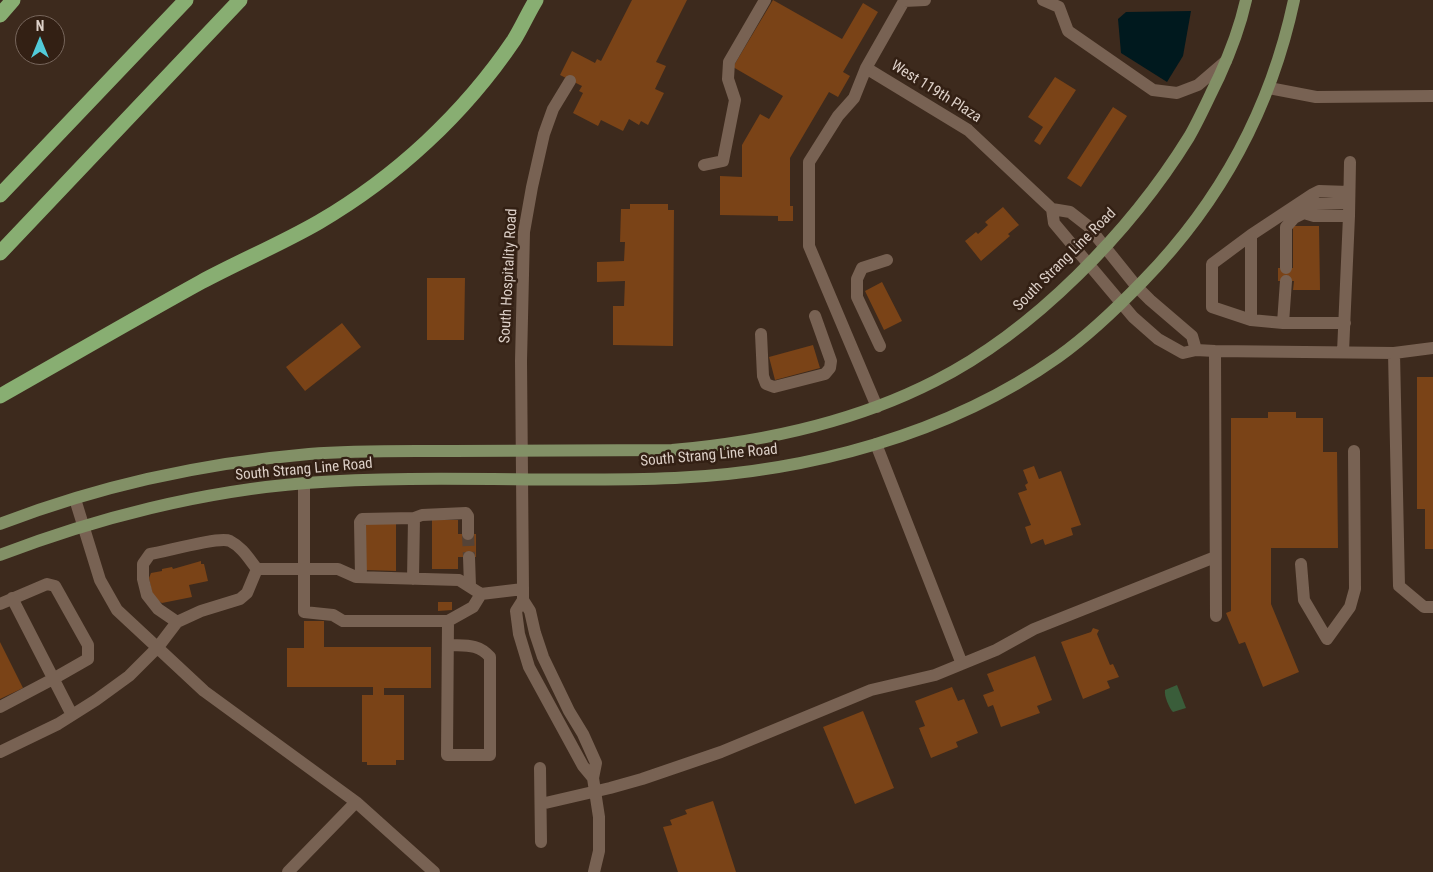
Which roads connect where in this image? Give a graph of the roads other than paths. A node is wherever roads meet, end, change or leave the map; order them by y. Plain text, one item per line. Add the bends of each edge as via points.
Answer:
1 (12, 0) edge
2 (186, 0) edge
3 (240, 0) edge
4 (536, 0) edge
5 (765, 0) edge
6 (925, 0) edge
7 (1043, 0) edge
8 (1246, 0) edge
9 (1294, 0) edge
10 (0, 15) edge
11 (1226, 61) junction
12 (866, 68) junction
13 (570, 81) dead end
14 (1269, 88) junction
15 (1433, 96) edge
16 (1350, 162) dead end
17 (704, 165) dead end
18 (0, 195) edge
19 (1349, 204) junction
20 (1052, 209) junction
21 (1251, 235) junction
22 (1104, 246) junction
23 (0, 253) edge
24 (888, 260) dead end
25 (1088, 264) junction
26 (1137, 287) junction
27 (1122, 303) junction
28 (815, 316) dead end
29 (1251, 320) junction
30 (1283, 322) junction
31 (1345, 323) junction
32 (761, 334) dead end
33 (878, 341) dead end
34 (1433, 348) edge
35 (1196, 350) junction
36 (1215, 351) junction
37 (1344, 352) junction
38 (1394, 353) junction
39 (0, 396) edge
40 (877, 407) junction
41 (876, 444) junction
42 (521, 451) junction
43 (1354, 451) dead end
44 (521, 479) junction
45 (304, 483) junction
46 (75, 499) junction
47 (414, 518) junction
48 (0, 524) edge
49 (84, 525) junction
50 (468, 534) tunnel mouth
51 (0, 555) edge
52 (469, 557) tunnel mouth
53 (1214, 557) junction
54 (1301, 564) dead end
55 (304, 569) junction
56 (257, 570) junction
57 (361, 577) junction
58 (413, 579) junction
59 (470, 586) junction
60 (481, 594) junction
61 (523, 595) junction
62 (6, 601) edge
63 (1433, 607) edge
64 (1216, 616) dead end
65 (448, 621) junction
66 (177, 622) junction
67 (448, 645) junction
68 (158, 647) junction
69 (962, 664) junction
70 (53, 680) junction
71 (0, 707) edge
72 (72, 715) junction
73 (0, 752) edge
74 (540, 768) dead end
75 (596, 792) junction
76 (356, 802) junction
77 (541, 804) junction
78 (541, 842) dead end
79 (288, 872) edge
80 (434, 872) edge
81 (594, 872) edge

1 - 10 highway
2 - 18 highway
3 - 23 highway
4 - 39 highway via 515,39 484,80 434,136 372,186 319,222 202,282
5 - 17 street via 729,62 728,79 734,100 723,161
6 - 12 street via 904,1
7 - 11 street via 1059,7 1068,31 1153,90 1178,93 1198,86
8 - 11 main road, South Strang Line Road
9 - 14 main road, South Strang Line Road
11 - 22 main road, South Strang Line Road via 1190,135 1170,166 1132,217
12 - 20 street, West 119th Plaza via 968,130
12 - 40 street via 854,98 834,121 809,162 809,246
13 - 42 street, South Hospitality Road via 553,109 544,134 524,232
14 - 15 street via 1316,96
14 - 26 main road, South Strang Line Road via 1226,174 1197,219
16 - 19 street
19 - 21 street via 1319,192
19 - 30 street via 1314,216 1304,213 1286,227
19 - 31 street
20 - 22 street, West 119th Plaza via 1070,212 1088,226
20 - 25 street, West 119th Plaza via 1054,223
21 - 29 street
21 - 29 street via 1212,264 1212,307
22 - 25 main road, South Strang Line Road
22 - 26 street, West 119th Plaza
24 - 33 street via 862,268 857,279 857,296
25 - 27 street, West 119th Plaza
25 - 40 main road, South Strang Line Road via 1021,326 980,356 935,382
26 - 27 main road, South Strang Line Road
26 - 35 street, West 119th Plaza via 1192,336
27 - 35 street, West 119th Plaza via 1158,339 1183,353
27 - 41 main road, South Strang Line Road via 1057,358 1012,385 923,428
28 - 32 street via 831,361 825,374 774,387 766,384
29 - 30 street
30 - 31 street
31 - 37 street
34 - 38 street
35 - 36 street
36 - 37 street
36 - 53 street
37 - 38 street
38 - 63 street via 1399,586 1424,607
40 - 42 main road, South Strang Line Road via 826,424 721,446 672,450
41 - 44 main road, South Strang Line Road via 830,457 740,473 674,478
41 - 69 street
42 - 44 street, South Hospitality Road
42 - 46 main road, South Strang Line Road via 310,454 196,470
43 - 54 street via 1355,589 1350,608 1327,639 1304,600
44 - 45 main road, South Strang Line Road via 395,478
44 - 61 street, South Hospitality Road
45 - 49 main road, South Strang Line Road via 207,497
45 - 55 street
46 - 48 main road, South Strang Line Road
46 - 49 street
47 - 50 street via 466,513
47 - 57 street via 362,519
47 - 58 street
49 - 51 main road, South Strang Line Road
49 - 68 street via 100,580 118,610
52 - 59 street
53 - 64 street
53 - 69 street via 1034,628 996,650
55 - 56 street
55 - 57 street via 338,569
55 - 65 street via 304,612 334,615 343,621
56 - 66 street via 247,593 240,599
56 - 66 street via 243,550 229,540 150,554 143,564 147,596 158,609
57 - 58 street
58 - 59 street via 459,580
59 - 60 street
60 - 61 street
60 - 65 street via 472,608
61 - 75 street, South Hospitality Road via 516,611 518,634 529,667 583,766 593,778
62 - 70 street
62 - 70 street via 47,584 55,586 88,645 88,659
65 - 67 street
66 - 68 street
67 - 67 street via 476,646 490,657 490,755 447,755
68 - 72 street via 129,676
68 - 76 street via 204,691
69 - 75 street via 935,675 871,690 721,752
70 - 71 street
70 - 72 street
72 - 73 street
74 - 77 street
75 - 77 street
75 - 81 street via 599,851
76 - 79 street
76 - 80 street
77 - 78 street

